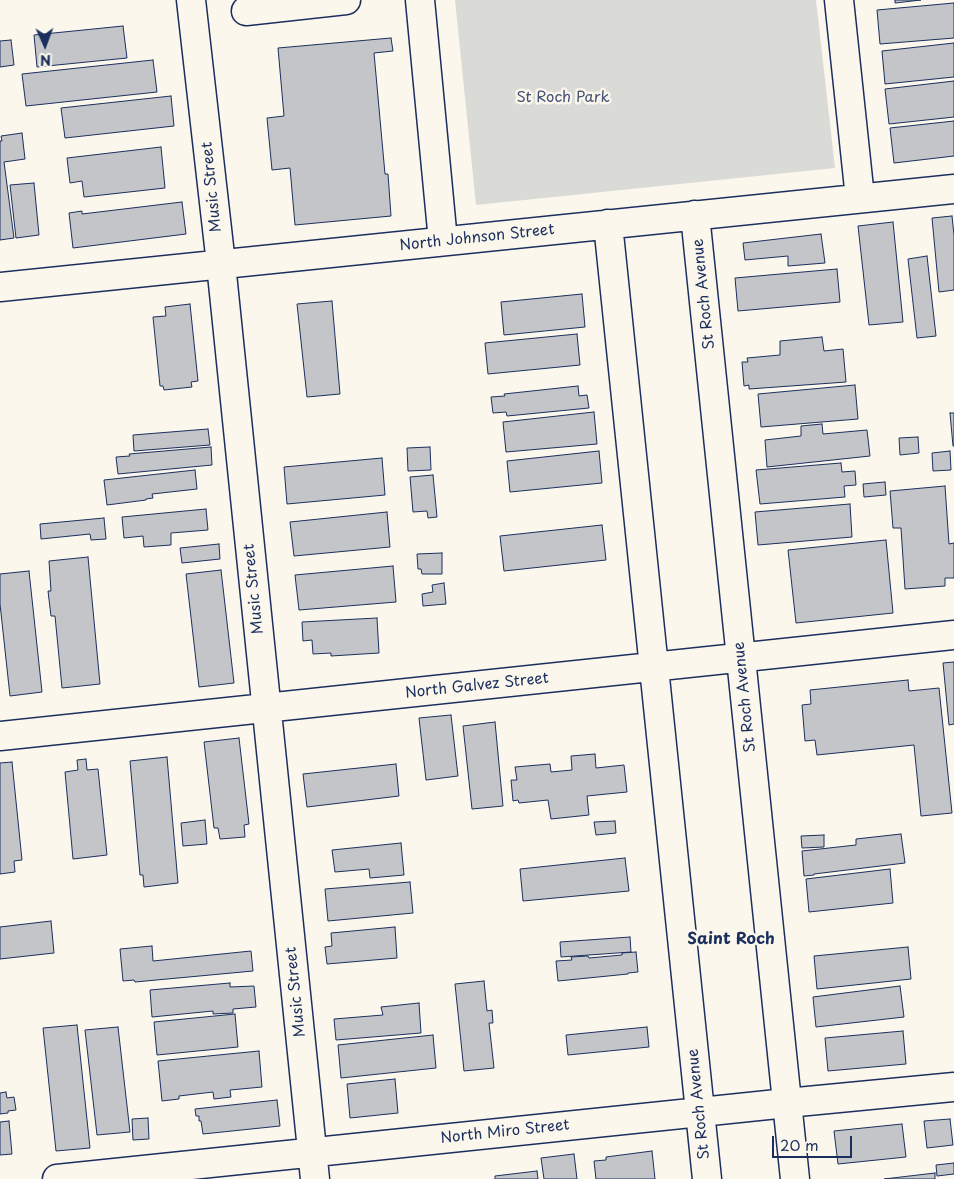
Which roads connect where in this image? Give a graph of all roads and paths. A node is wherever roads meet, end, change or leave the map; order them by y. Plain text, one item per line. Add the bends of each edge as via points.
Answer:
1 (191, 0) edge
2 (346, 0) edge
3 (420, 0) edge
4 (839, 0) edge
5 (246, 11) dead end
6 (954, 189) edge
7 (860, 198) junction
8 (695, 215) junction
9 (608, 224) junction
10 (442, 241) junction
11 (221, 264) junction
12 (0, 287) edge
13 (954, 635) edge
14 (741, 657) junction
15 (654, 667) junction
16 (266, 708) junction
17 (0, 736) edge
18 (954, 1087) edge
19 (787, 1103) junction
20 (700, 1112) junction
21 (313, 1152) junction
22 (57, 1179) edge
23 (315, 1179) edge
24 (707, 1179) edge
25 (795, 1179) edge

1 - 11 street, Music Street
2 - 5 street
3 - 10 street
4 - 7 street
6 - 7 street, North Johnson Street
7 - 8 street, North Johnson Street
8 - 9 street, North Johnson Street
8 - 14 street, St Roch Avenue
9 - 10 street, North Johnson Street
9 - 15 street, St Roch Avenue
10 - 11 street, North Johnson Street
11 - 12 street, North Johnson Street
11 - 16 street, Music Street
13 - 14 street, North Galvez Street
14 - 15 street, North Galvez Street
14 - 19 street, St Roch Avenue
15 - 16 street, North Galvez Street
15 - 20 street, St Roch Avenue
16 - 17 street, North Galvez Street
16 - 21 street, Music Street
18 - 19 street, North Miro Street
19 - 20 street, North Miro Street
19 - 25 street, St Roch Avenue
20 - 21 street, North Miro Street
20 - 24 street, St Roch Avenue
21 - 22 street, North Miro Street
21 - 23 street, Music Street

